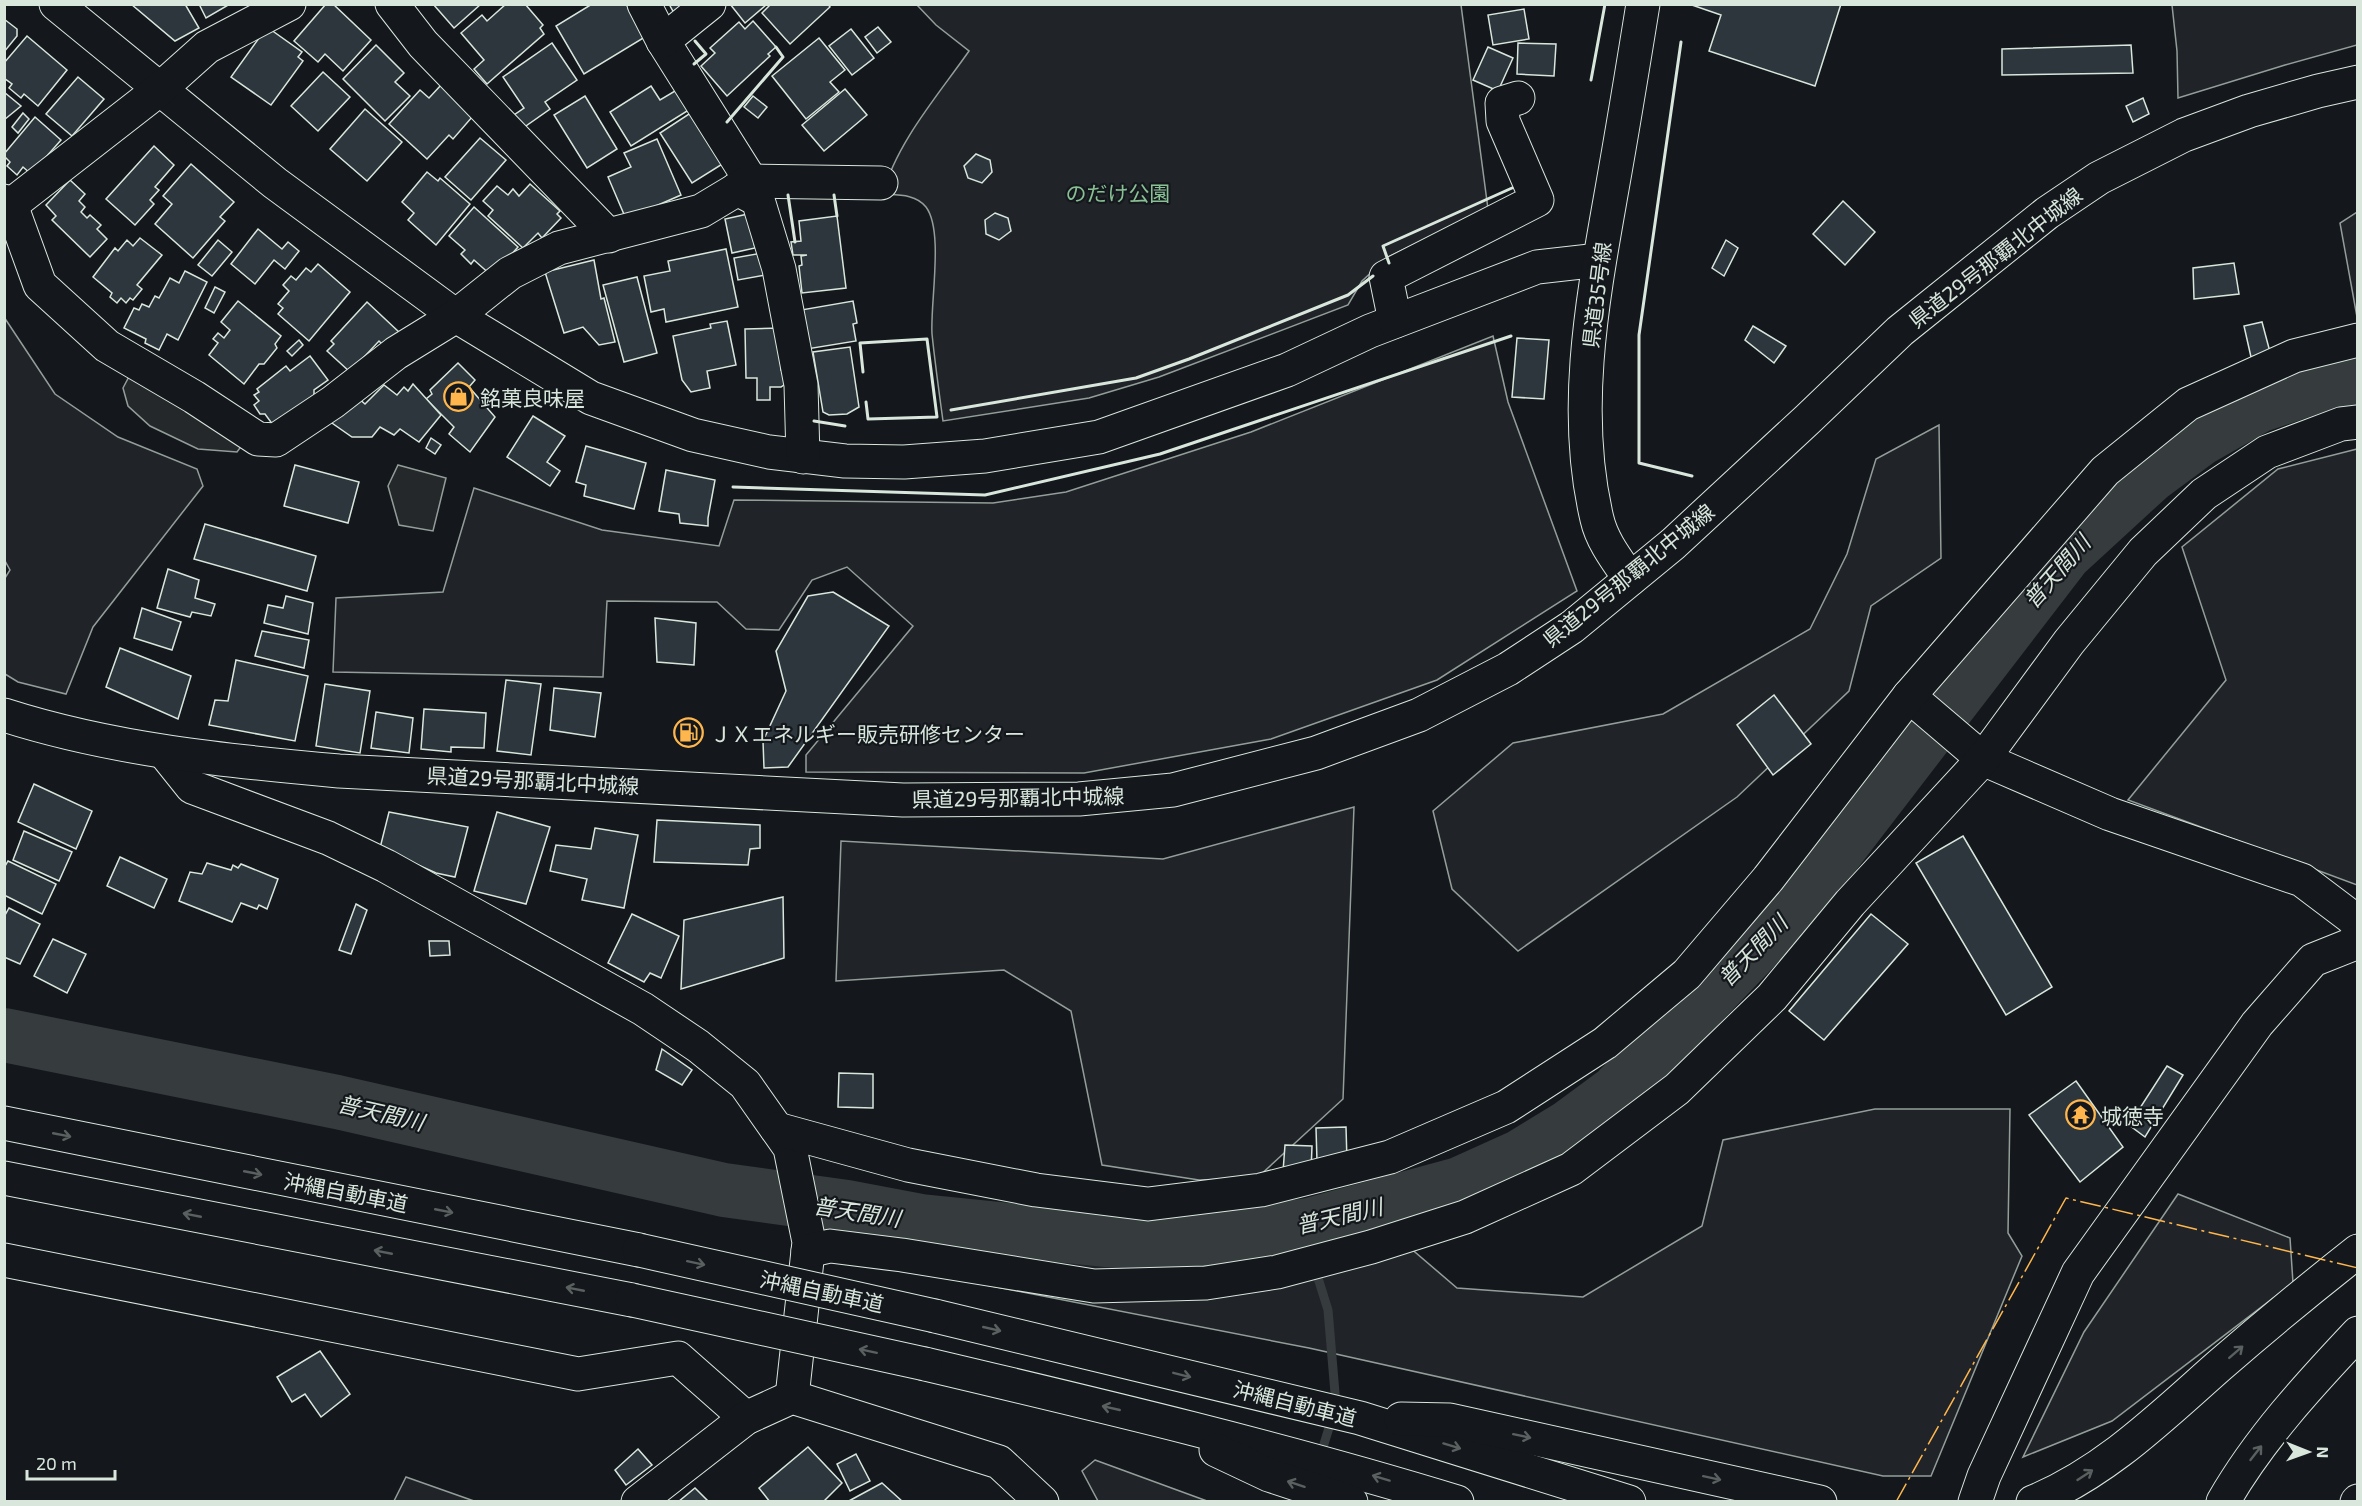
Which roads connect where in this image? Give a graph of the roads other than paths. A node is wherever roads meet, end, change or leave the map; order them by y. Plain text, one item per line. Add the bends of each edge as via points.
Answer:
1 (56, 4) edge
2 (289, 4) edge
3 (392, 4) edge
4 (644, 4) edge
5 (709, 4) edge
6 (1643, 4) edge
7 (663, 41) junction
8 (2358, 82) edge
9 (160, 89) junction
10 (1518, 98) dead end
11 (881, 183) dead end
12 (744, 185) junction
13 (8, 203) edge
14 (609, 236) junction
15 (1599, 260) junction
16 (456, 316) junction
17 (1395, 321) junction
18 (2358, 340) edge
19 (2358, 422) edge
20 (804, 456) junction
21 (1630, 579) junction
22 (1910, 697) junction
23 (4, 715) edge
24 (164, 752) junction
25 (1983, 758) junction
26 (2358, 925) edge
27 (2358, 942) edge
28 (4, 1123) edge
29 (783, 1139) junction
30 (4, 1178) edge
31 (808, 1247) junction
32 (2358, 1251) edge
33 (4, 1260) edge
34 (2358, 1333) edge
35 (792, 1397) junction
36 (1142, 1415) junction
37 (746, 1418) junction
38 (1360, 1418) junction
39 (1980, 1489) edge
40 (638, 1502) edge
41 (1042, 1502) edge
42 (1351, 1502) edge
43 (1457, 1502) edge
44 (1629, 1502) edge
45 (1820, 1502) edge
46 (2033, 1502) edge
47 (2223, 1502) edge

1 - 9 main road
2 - 9 main road via 207,47
3 - 14 main road via 423,44
4 - 7 main road
5 - 7 main road
6 - 15 main road, 県道35号線
7 - 12 main road
8 - 21 main road, 県道29号那覇北中城線 via 2249,111 2184,135 2099,178 2047,213 1900,331 1673,544
9 - 13 main road
9 - 16 main road via 275,183
10 - 17 main road via 1502,103 1503,121 1537,200 1386,277
11 - 12 main road
12 - 14 main road via 701,211
12 - 20 main road via 758,200 779,268 801,385
13 - 16 main road via 40,285 106,346 258,439 276,440 396,353
14 - 16 main road via 558,248 510,273
15 - 17 main road via 1537,267
15 - 21 main road, 県道35号線 via 1584,404 1588,466 1598,521 1611,552
16 - 20 main road via 591,398 693,435
17 - 20 main road via 1287,370 1099,437 985,456 904,462
18 - 22 main road via 2294,356 2188,404 2158,426 2105,471
19 - 25 main road via 2341,424 2266,452 2204,494 2143,552 2069,642
21 - 24 main road, 県道29号那覇北中城線 via 1572,627 1508,669 1419,715 1316,753 1207,783 1127,795 1079,800 903,800 339,771
22 - 25 main road
22 - 29 main road via 1768,879 1687,974 1605,1043 1506,1107 1390,1157 1261,1190 1148,1204 1036,1190
23 - 24 main road, 県道29号那覇北中城線 via 43,728
24 - 29 main road via 192,787 328,838 386,866 643,1009 745,1084
25 - 26 main road via 2110,814 2302,880
25 - 31 main road via 1850,903 1772,997 1677,1089 1571,1168 1465,1217 1335,1257 1206,1283 1094,1286 830,1246
27 - 39 main road via 2313,960 2257,1024 2078,1273
28 -> 38 main road, 沖縄自動車道, bridge via 639,1250
29 - 31 main road
36 -> 30 main road, bridge via 632,1300
31 - 35 main road
46 -> 32 main road via 2060,1491 2124,1450 2267,1324
33 - 37 main road via 578,1374 678,1358
47 -> 34 main road via 2237,1477 2304,1391
35 - 37 main road
35 - 41 main road via 999,1462
42 -> 36 main road via 1269,1475
43 -> 36 main road
37 - 40 main road
38 -> 44 main road, 沖縄自動車道
38 -> 45 main road via 1450,1420

